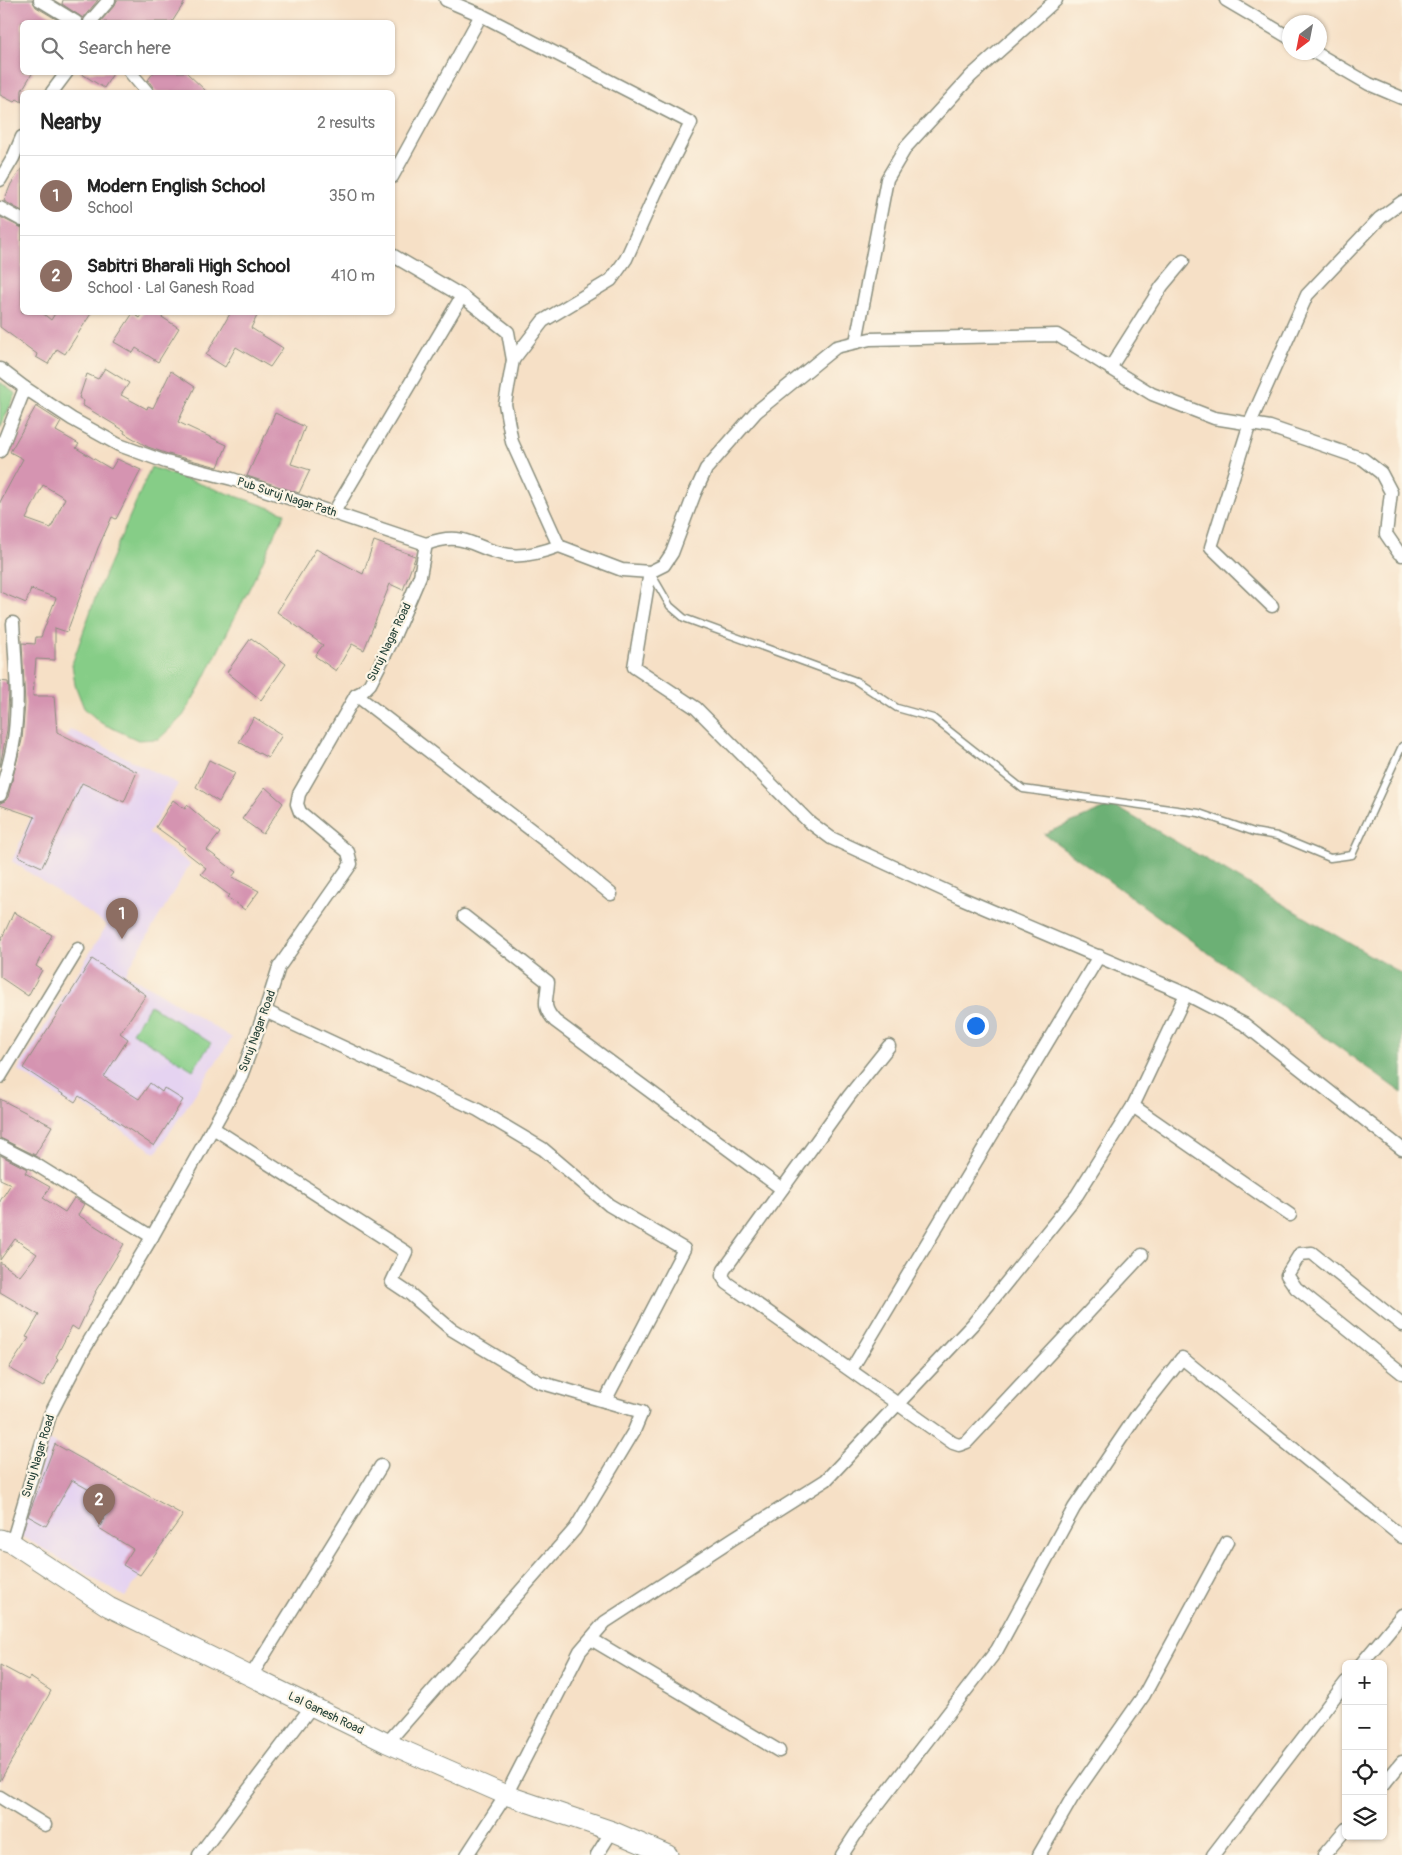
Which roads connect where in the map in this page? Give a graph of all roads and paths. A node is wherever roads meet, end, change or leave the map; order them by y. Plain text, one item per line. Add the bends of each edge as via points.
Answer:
1 (40, 0) edge
2 (109, 0) edge
3 (446, 0) edge
4 (1056, 0) edge
5 (1226, 0) edge
6 (481, 15) junction
7 (73, 20) edge
8 (92, 20) edge
9 (1282, 33) edge
10 (1327, 60) edge
11 (64, 75) edge
12 (133, 75) edge
13 (53, 90) edge
14 (145, 90) edge
15 (1402, 98) edge
16 (20, 142) edge
17 (395, 172) edge
18 (0, 180) edge
19 (1402, 202) edge
20 (0, 208) edge
21 (20, 219) edge
22 (395, 257) edge
23 (1184, 261) dead end
24 (462, 296) junction
25 (856, 342) junction
26 (513, 360) junction
27 (1110, 368) junction
28 (0, 369) edge
29 (24, 388) junction
30 (1250, 424) junction
31 (0, 451) edge
32 (334, 512) junction
33 (426, 544) junction
34 (559, 546) junction
35 (1402, 555) edge
36 (650, 572) junction
37 (1272, 606) dead end
38 (13, 623) dead end
39 (356, 695) junction
40 (1402, 746) edge
41 (0, 795) edge
42 (611, 894) dead end
43 (464, 916) dead end
44 (78, 950) dead end
45 (1098, 956) junction
46 (1186, 994) junction
47 (265, 1011) junction
48 (889, 1046) dead end
49 (0, 1077) edge
50 (1133, 1106) junction
51 (213, 1128) junction
52 (0, 1146) edge
53 (1402, 1149) edge
54 (782, 1189) junction
55 (1290, 1215) dead end
56 (152, 1236) junction
57 (1142, 1255) dead end
58 (1402, 1325) edge
59 (850, 1370) junction
60 (1402, 1373) edge
61 (605, 1401) junction
62 (898, 1405) junction
63 (381, 1466) dead end
64 (1402, 1537) edge
65 (6, 1541) edge
66 (1227, 1542) dead end
67 (1402, 1615) edge
68 (591, 1639) junction
69 (1364, 1660) edge
70 (251, 1676) junction
71 (1342, 1687) edge
72 (312, 1706) junction
73 (387, 1743) junction
74 (779, 1752) dead end
75 (1402, 1762) edge
76 (1387, 1780) edge
77 (506, 1794) junction
78 (0, 1797) edge
79 (46, 1825) dead end
80 (612, 1831) junction
81 (1342, 1834) edge
82 (199, 1855) edge
83 (467, 1855) edge
84 (597, 1855) edge
85 (668, 1855) edge
86 (842, 1855) edge
87 (1039, 1855) edge
88 (1213, 1855) edge
89 (1324, 1855) edge

1 - 7 street
2 - 8 street
3 - 6 street
4 - 25 street via 972,76 906,147 887,179
5 - 9 street
6 - 17 street
6 - 26 street via 691,123 626,259 611,280 543,321
10 - 15 street via 1369,84
11 - 13 street
12 - 14 street
16 - 18 street
19 - 30 street via 1380,218 1307,295
20 - 21 street
22 - 24 street
23 - 27 street via 1162,286
24 - 26 street via 508,332
24 - 32 street
25 - 27 street via 870,339 1057,335
25 - 36 street via 836,347 756,412 706,469 672,553 664,565
26 - 34 street via 506,404 512,442
27 - 30 street via 1152,394 1214,418
28 - 29 street, Pub Suruj Nagar Path
29 - 31 street
29 - 32 street, Pub Suruj Nagar Path via 120,445
30 - 35 street via 1270,426 1363,459 1381,473 1391,492 1386,534
30 - 37 street via 1212,547
32 - 33 street, Pub Suruj Nagar Path
33 - 34 street via 442,538 460,539 512,556 543,552
33 - 39 street, Suruj Nagar Road via 420,576 392,641 370,684
34 - 36 street via 622,570
36 - 40 lane via 670,606 684,618 856,681 897,708 933,718 1023,789 1199,813 1254,832 1277,836 1330,858 1352,855
36 - 45 street via 634,668 696,708 808,821 848,846
38 - 41 street via 16,732
39 - 42 street
39 - 47 street, Suruj Nagar Road via 299,794 297,804 300,812 348,852 351,864 279,967
43 - 54 street via 548,982 544,1004 555,1021
44 - 49 street
45 - 46 street
45 - 59 street
46 - 50 street
46 - 53 street via 1244,1024
47 - 51 street, Suruj Nagar Road via 240,1078
47 - 61 street via 478,1110 543,1149 609,1205 684,1250
48 - 54 street
50 - 55 street
50 - 62 street via 1077,1195 973,1324
51 - 56 street, Suruj Nagar Road
51 - 61 street via 406,1252 392,1282 450,1328 539,1382
52 - 56 street
54 - 59 street via 722,1276 727,1284
56 - 65 street, Suruj Nagar Road via 50,1415
57 - 62 street via 967,1442 953,1443
58 - 60 street via 1312,1253 1300,1254 1288,1275 1296,1288
59 - 62 street
61 - 73 street via 642,1412 575,1529
62 - 68 street via 826,1480 605,1622
63 - 70 street
64 - 86 street via 1182,1358 1137,1415 1074,1508 997,1650
65 - 70 main road, Lal Ganesh Road via 110,1607
66 - 87 street via 1144,1696 1072,1798
67 - 69 street
68 - 74 street
68 - 77 street via 580,1651
70 - 72 main road, Lal Ganesh Road
71 - 88 street
72 - 73 main road, Lal Ganesh Road
72 - 82 street
73 - 77 main road, Lal Ganesh Road
75 - 76 street
77 - 80 main road, Lal Ganesh Road
77 - 83 street
78 - 79 street
80 - 84 street
80 - 85 main road, Lal Ganesh Road
81 - 89 street

